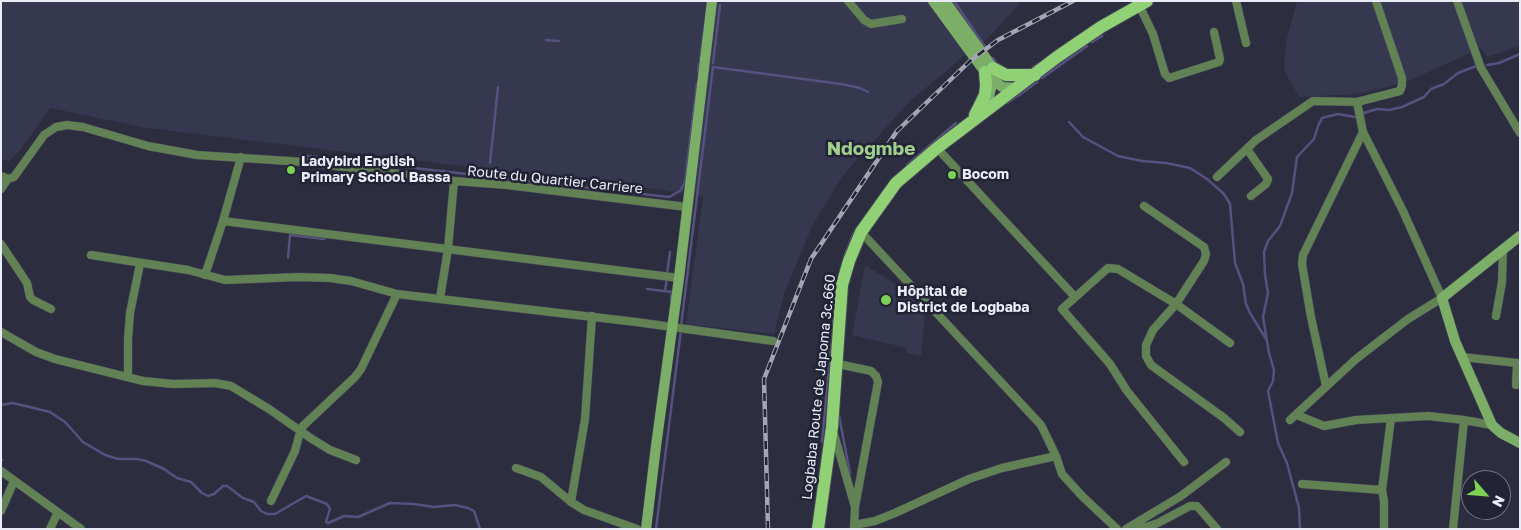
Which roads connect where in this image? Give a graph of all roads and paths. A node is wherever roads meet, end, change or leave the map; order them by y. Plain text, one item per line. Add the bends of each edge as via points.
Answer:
1 (712, 1) edge
2 (848, 1) edge
3 (933, 1) edge
4 (945, 1) edge
5 (1236, 1) edge
6 (1376, 1) edge
7 (1457, 1) edge
8 (1143, 3) edge
9 (902, 19) dead end
10 (1214, 32) dead end
11 (1246, 44) dead end
12 (990, 74) junction
13 (1034, 75) junction
14 (1016, 88) junction
15 (1357, 102) junction
16 (985, 110) junction
17 (970, 122) junction
18 (1363, 132) junction
19 (1520, 133) edge
20 (937, 148) junction
21 (1247, 149) junction
22 (241, 157) junction
23 (5, 177) edge
24 (1217, 177) dead end
25 (454, 181) junction
26 (1, 189) edge
27 (1251, 196) dead end
28 (1144, 206) dead end
29 (687, 207) junction
30 (223, 221) junction
31 (861, 232) junction
32 (1520, 236) edge
33 (1, 244) edge
34 (448, 248) junction
35 (1503, 249) junction
36 (91, 255) dead end
37 (140, 264) junction
38 (205, 276) junction
39 (679, 278) junction
40 (397, 294) junction
41 (1076, 297) junction
42 (440, 298) junction
43 (1442, 298) junction
44 (1176, 304) junction
45 (51, 309) dead end
46 (592, 316) junction
47 (1496, 316) dead end
48 (673, 328) junction
49 (1, 332) edge
50 (773, 341) dead end
51 (1230, 342) dead end
52 (1462, 357) junction
53 (838, 364) junction
54 (128, 377) junction
55 (1516, 385) dead end
56 (1326, 386) junction
57 (1297, 415) junction
58 (1391, 418) junction
59 (1290, 420) dead end
60 (1464, 420) junction
61 (1492, 425) junction
62 (832, 427) junction
63 (301, 430) junction
64 (1240, 432) dead end
65 (1520, 443) edge
66 (1056, 456) junction
67 (356, 460) dead end
68 (1184, 462) dead end
69 (1226, 462) dead end
70 (516, 468) dead end
71 (1, 471) edge
72 (14, 481) junction
73 (1302, 484) dead end
74 (1382, 490) junction
75 (271, 501) dead end
76 (571, 502) junction
77 (855, 507) junction
78 (1, 511) edge
79 (58, 512) junction
80 (1136, 524) junction
81 (854, 527) edge
82 (50, 529) edge
83 (81, 529) edge
84 (637, 529) edge
85 (646, 529) edge
86 (818, 529) edge
87 (1117, 529) edge
88 (1126, 529) edge
89 (1217, 529) edge
90 (1384, 529) edge
91 (1453, 529) edge

1 - 29 main road
2 - 9 street via 871,24
3 - 12 main road
4 - 12 main road
5 - 11 street
6 - 15 street via 1402,86 1396,93
7 - 19 street via 1481,68
8 - 10 street via 1165,74 1170,78 1219,62
8 - 13 main road, Logbaba Route de Japoma 3c.660 via 1101,27
12 - 13 main road
12 - 14 main road via 1006,88
12 - 16 main road
12 - 17 main road via 985,95
13 - 14 main road, Logbaba Route de Japoma 3c.660
14 - 16 main road, Logbaba Route de Japoma 3c.660
15 - 18 street
15 - 21 street via 1313,101
16 - 17 main road, Logbaba Route de Japoma 3c.660
17 - 20 main road, Logbaba Route de Japoma 3c.660
18 - 43 street
18 - 56 street via 1302,264
20 - 31 main road, Logbaba Route de Japoma 3c.660 via 896,183
20 - 41 street
21 - 24 street
21 - 27 street via 1268,179
22 - 23 street, Route du Quartier Carriere via 187,153 148,146 83,127 56,127 44,135 14,177
22 - 25 street, Route du Quartier Carriere
22 - 30 street
23 - 26 street, Route du Quartier Carriere
25 - 29 street, Route du Quartier Carriere
25 - 34 street
28 - 44 street via 1204,247 1204,261
29 - 39 main road
30 - 34 street
30 - 38 street
31 - 53 main road, Logbaba Route de Japoma 3c.660 via 842,285
31 - 66 street via 1041,425
32 - 35 main road
33 - 45 street via 26,283 30,297
34 - 39 street
34 - 42 street
35 - 43 main road
35 - 47 street
36 - 37 street
37 - 38 street via 188,270
37 - 54 street via 130,313
38 - 40 street via 225,280 330,278
39 - 48 main road
40 - 42 street
40 - 63 street via 361,369
41 - 44 street via 1108,268 1118,269
41 - 68 street via 1062,309 1110,364 1127,391
42 - 46 street
43 - 52 main road
43 - 56 street via 1408,319
44 - 51 street
44 - 64 street via 1153,330 1146,345 1146,356 1151,366
46 - 48 street
46 - 76 street via 586,419
48 - 50 street
48 - 85 main road
49 - 54 street via 36,352
52 - 55 street via 1517,363
52 - 61 main road
53 - 62 main road, Logbaba Route de Japoma 3c.660
53 - 77 street via 871,371 878,382
54 - 63 street via 159,384 215,382 231,386
56 - 57 street
57 - 58 street via 1324,426
57 - 59 street
58 - 60 street via 1428,416
58 - 74 street
60 - 61 street
60 - 91 street
61 - 65 main road
62 - 77 street
62 - 86 main road, Logbaba Route de Japoma 3c.660
63 - 67 street via 330,450
63 - 75 street via 295,451
66 - 81 street via 1002,468
66 - 87 street via 1062,474
69 - 80 street
70 - 76 street via 541,477
71 - 72 street
72 - 78 street
72 - 79 street
73 - 74 street
74 - 90 street
76 - 84 street
77 - 81 street
79 - 82 street
79 - 83 street
80 - 88 street
80 - 89 street via 1146,527 1158,524 1190,506 1197,506

